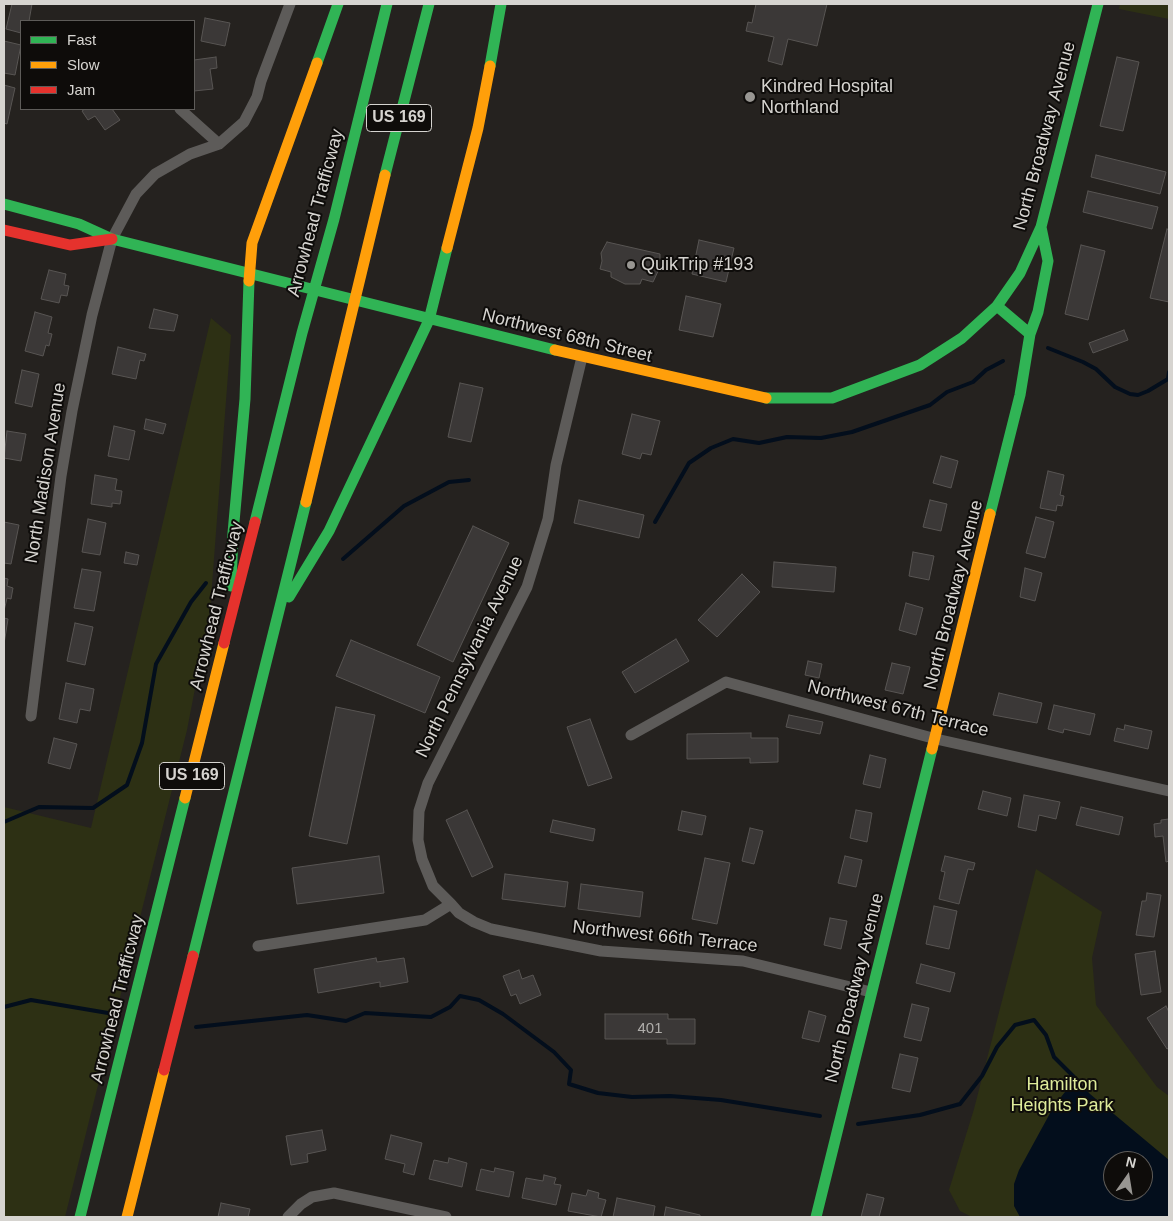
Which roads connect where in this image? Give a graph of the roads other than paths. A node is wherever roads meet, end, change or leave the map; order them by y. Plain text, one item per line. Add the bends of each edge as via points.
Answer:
1 (290, 4) edge
2 (338, 4) edge
3 (387, 4) edge
4 (429, 4) edge
5 (501, 4) edge
6 (1098, 4) edge
7 (181, 110) edge
8 (219, 144) junction
9 (4, 204) edge
10 (1041, 227) junction
11 (4, 230) edge
12 (112, 239) junction
13 (249, 273) junction
14 (997, 306) junction
15 (429, 320) junction
16 (1030, 334) junction
17 (582, 357) junction
18 (280, 611) junction
19 (230, 628) junction
20 (31, 716) dead end
21 (631, 735) dead end
22 (936, 738) junction
23 (1169, 791) edge
24 (451, 904) junction
25 (258, 946) dead end
26 (871, 992) junction
27 (80, 1217) edge
28 (127, 1217) edge
29 (288, 1217) edge
30 (446, 1217) edge
31 (816, 1217) edge

1 - 8 street via 253,106 244,122
2 - 13 main road via 252,242
3 - 19 main road, Arrowhead Trafficway / US 169
4 - 18 main road, US 169 via 340,352
5 - 15 main road via 478,128
6 - 10 main road, North Broadway Avenue
7 - 8 street
8 - 12 street, North Madison Avenue via 190,154 155,174 136,194
9 - 12 main road, Northwest 68th Street via 79,224
10 - 14 main road, North Broadway Avenue via 1020,274
10 - 16 main road, North Broadway Avenue via 1048,261 1038,312
11 - 12 main road, Northwest 68th Street via 70,245
12 - 13 main road, Northwest 68th Street
12 - 20 street, North Madison Avenue via 72,411
13 - 15 main road, Northwest 68th Street
13 - 19 main road via 246,399 233,533
14 - 16 main road
14 - 17 main road, Northwest 68th Street via 962,338 920,365 832,398 798,400 746,395
15 - 17 main road, Northwest 68th Street
15 - 18 main road via 329,531
16 - 22 main road, North Broadway Avenue via 1020,395
17 - 24 street, North Pennsylvania Avenue via 556,464 548,519 527,587 428,783 419,811 418,840 422,859 434,886
18 - 28 main road, US 169
19 - 27 main road, Arrowhead Trafficway / US 169
21 - 22 street, Northwest 67th Terrace via 726,682
22 - 23 street, Northwest 67th Terrace
22 - 26 main road, North Broadway Avenue
24 - 25 street via 425,920
24 - 26 street, Northwest 66th Terrace via 459,913 492,929 601,951 743,961
26 - 31 main road, North Broadway Avenue
29 - 30 street via 301,1204 325,1194 343,1194

